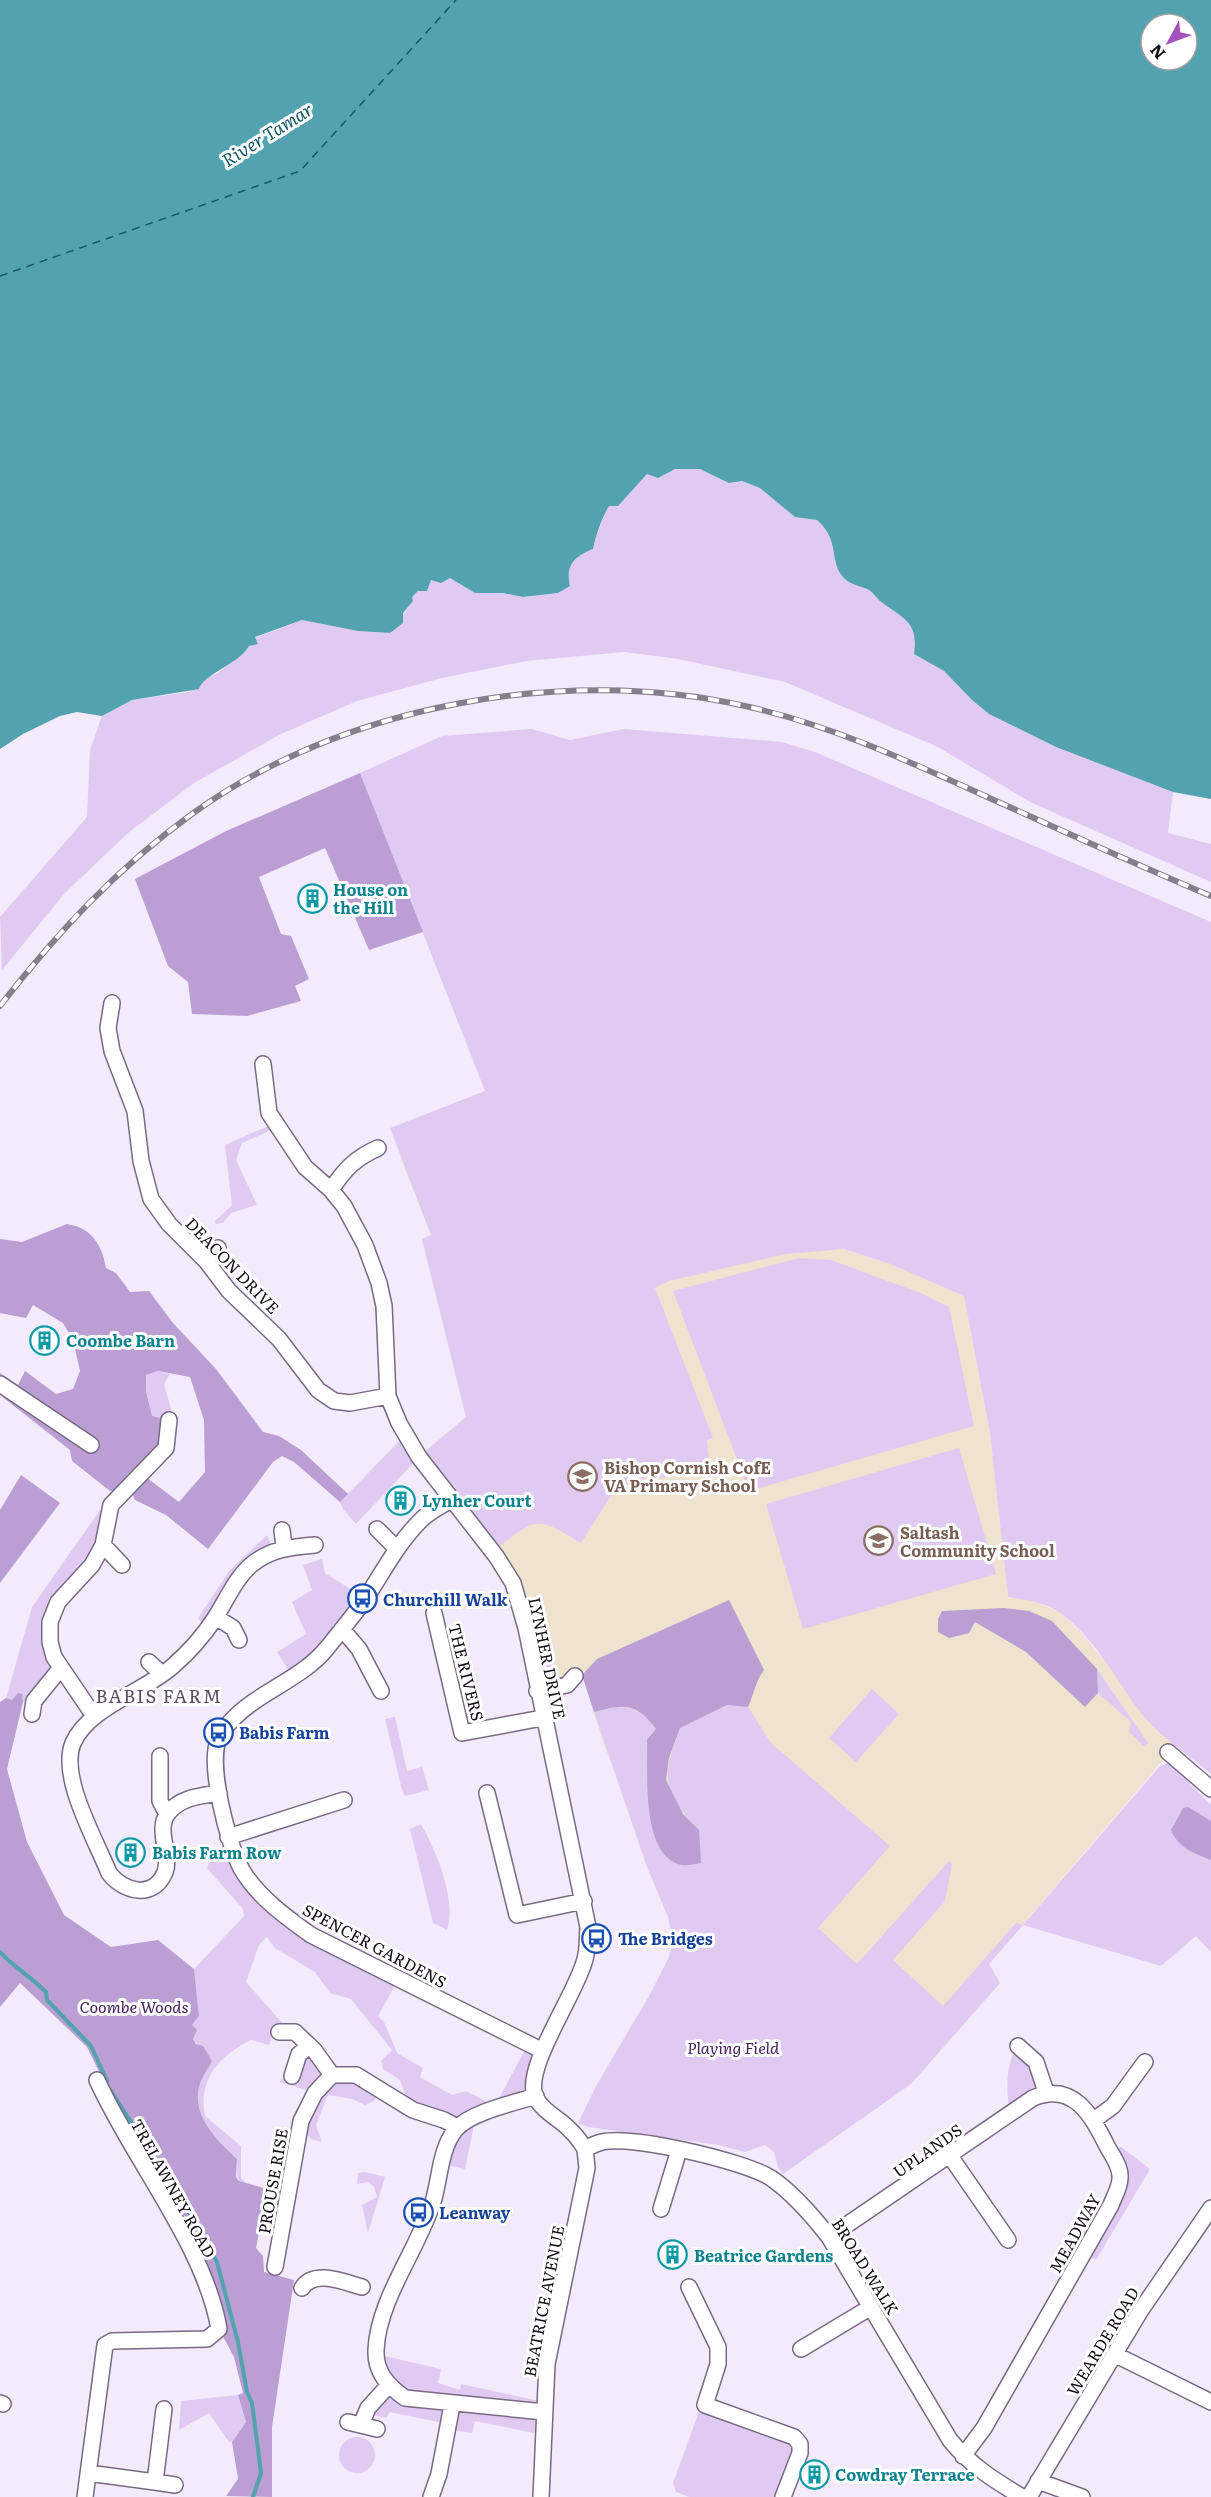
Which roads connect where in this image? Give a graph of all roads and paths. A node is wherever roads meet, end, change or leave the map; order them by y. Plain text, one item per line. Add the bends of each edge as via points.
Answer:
1 (112, 1003) dead end
2 (263, 1064) dead end
3 (378, 1149) dead end
4 (331, 1190) junction
5 (218, 1248) dead end
6 (207, 1262) junction
7 (0, 1384) edge
8 (388, 1396) junction
9 (169, 1420) dead end
10 (91, 1445) dead end
11 (451, 1500) junction
12 (376, 1529) dead end
13 (282, 1530) dead end
14 (103, 1545) junction
15 (315, 1545) dead end
16 (284, 1547) junction
17 (396, 1548) junction
18 (123, 1565) dead end
19 (434, 1612) dead end
20 (216, 1617) junction
21 (342, 1629) junction
22 (239, 1640) dead end
23 (149, 1662) dead end
24 (60, 1669) junction
25 (162, 1674) junction
26 (575, 1676) dead end
27 (381, 1691) dead end
28 (537, 1691) junction
29 (32, 1714) dead end
30 (94, 1716) junction
31 (543, 1718) junction
32 (1168, 1752) dead end
33 (160, 1756) dead end
34 (1211, 1789) edge
35 (219, 1793) junction
36 (487, 1793) dead end
37 (344, 1800) dead end
38 (167, 1814) junction
39 (228, 1837) junction
40 (584, 1901) junction
41 (279, 2032) dead end
42 (310, 2046) junction
43 (1018, 2046) dead end
44 (543, 2051) junction
45 (1145, 2062) dead end
46 (332, 2075) junction
47 (292, 2076) dead end
48 (103, 2085) dead end
49 (1046, 2092) junction
50 (536, 2096) junction
51 (1094, 2120) junction
52 (457, 2127) junction
53 (585, 2149) junction
54 (679, 2150) junction
55 (950, 2156) junction
56 (1211, 2208) edge
57 (661, 2209) dead end
58 (829, 2237) junction
59 (1008, 2240) dead end
60 (275, 2267) dead end
61 (362, 2287) dead end
62 (689, 2287) dead end
63 (302, 2288) dead end
64 (871, 2307) junction
65 (801, 2349) dead end
66 (1114, 2354) junction
67 (388, 2386) junction
68 (1211, 2402) edge
69 (452, 2404) junction
70 (164, 2409) dead end
71 (544, 2412) junction
72 (377, 2428) dead end
73 (963, 2456) junction
74 (88, 2473) junction
75 (1038, 2481) junction
76 (155, 2482) junction
77 (175, 2485) dead end
78 (85, 2497) edge
79 (431, 2497) edge
80 (541, 2497) edge
81 (783, 2497) edge
82 (1022, 2497) edge
83 (1029, 2497) edge
84 (1082, 2497) edge

1 - 6 street, DEACON DRIVE via 102,1029 135,1111 141,1161 151,1199 169,1224
2 - 4 street, LYNHER DRIVE via 269,1113 305,1167
3 - 4 street via 346,1167
4 - 8 street, LYNHER DRIVE via 365,1245 380,1283
5 - 6 street
6 - 8 street, DEACON DRIVE via 229,1291 279,1340 318,1390 334,1401 350,1403
7 - 10 street
8 - 11 street, LYNHER DRIVE via 410,1444
9 - 14 street via 166,1448 111,1505
11 - 17 street, SPENCER GARDENS via 423,1518
11 - 28 street, LYNHER DRIVE via 513,1583
12 - 17 street
13 - 16 street
14 - 18 street
14 - 24 street via 92,1565 58,1602 50,1622 50,1642
15 - 16 street
16 - 20 street via 251,1565
17 - 21 street, SPENCER GARDENS
19 - 31 street, THE RIVERS via 462,1733
20 - 22 street via 233,1628
20 - 25 street via 189,1650
21 - 27 street
21 - 35 street, SPENCER GARDENS via 324,1652 248,1705 218,1738
23 - 25 street
24 - 29 street via 34,1701
24 - 30 street
25 - 30 street
26 - 28 street via 567,1685
28 - 31 street, LYNHER DRIVE
30 - 38 street via 73,1743 69,1762 71,1776 115,1881 142,1891 162,1879 167,1859 163,1822
31 - 40 street, LYNHER DRIVE
32 - 34 street
33 - 38 street via 160,1801
35 - 38 street via 192,1797
35 - 39 street, SPENCER GARDENS
36 - 40 street via 517,1915
37 - 39 street
39 - 44 street, SPENCER GARDENS via 242,1870 264,1898 311,1935
40 - 44 street, LYNHER DRIVE via 588,1927 585,1960 569,2002
41 - 42 street via 295,2032
42 - 46 street
42 - 47 street via 299,2054
43 - 49 street via 1036,2061
44 - 50 street, LYNHER DRIVE via 533,2082
45 - 51 street via 1113,2106
46 - 52 street via 356,2075 413,2110
46 - 60 street, PROUSE RISE via 315,2093 301,2121
48 - 74 street, TRELAWNEY ROAD via 191,2250 219,2329 207,2339 112,2341 105,2345
49 - 51 street, MEADWAY via 1074,2100
49 - 55 street, UPLANDS
50 - 52 street via 476,2116
50 - 53 street
51 - 73 street, MEADWAY via 1120,2178 1112,2205 975,2443
52 - 67 street via 446,2143 431,2209 385,2311 375,2349 378,2368
53 - 54 street, BROAD WALK via 601,2142 619,2141
53 - 71 street, BEATRICE AVENUE via 586,2168 547,2364
54 - 57 street
54 - 58 street, BROAD WALK via 734,2161 770,2178
55 - 58 street, UPLANDS
55 - 59 street
56 - 66 street, WEARDE ROAD
58 - 64 street, BROAD WALK
61 - 63 street via 318,2277 309,2279
62 - 81 street via 718,2348 718,2364 701,2410 794,2437 800,2444 800,2453
64 - 65 street
64 - 73 street, BROAD WALK
66 - 68 street
66 - 75 street, WEARDE ROAD
67 - 69 street via 405,2398
67 - 72 street via 354,2423
69 - 71 street
69 - 79 street
70 - 76 street
71 - 80 street, BEATRICE AVENUE
73 - 82 street, BROAD WALK via 977,2470
74 - 76 street
74 - 78 street, TRELAWNEY ROAD
75 - 83 street, WEARDE ROAD
75 - 84 street
76 - 77 street

